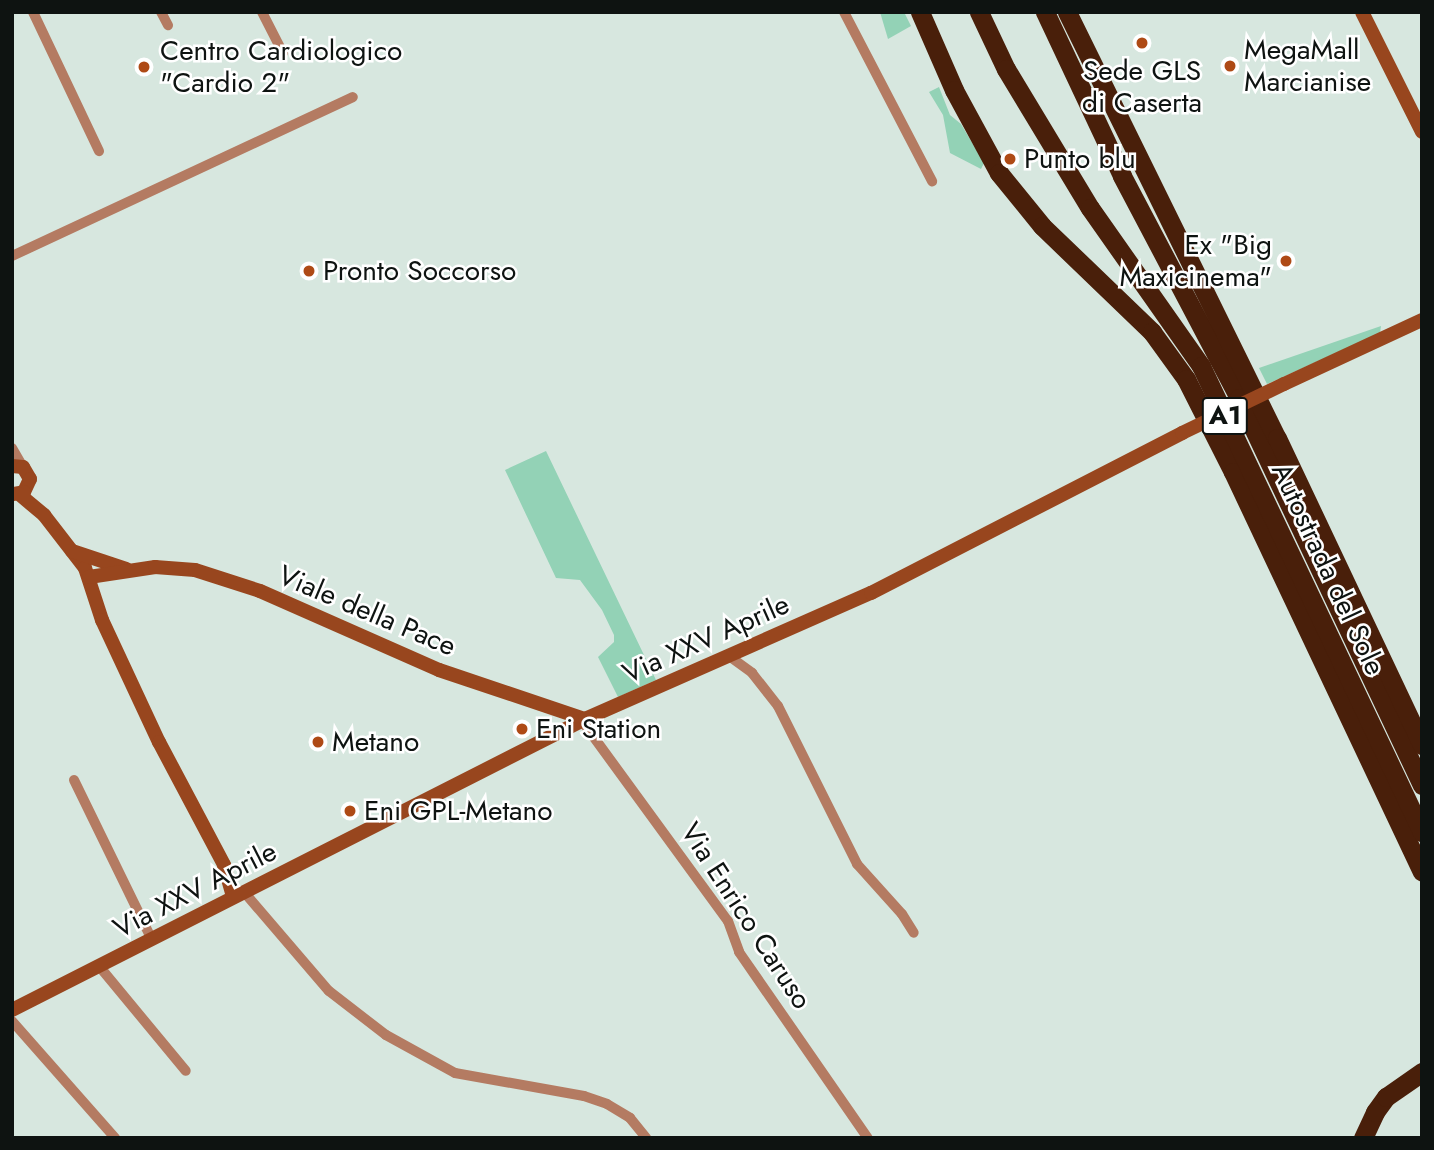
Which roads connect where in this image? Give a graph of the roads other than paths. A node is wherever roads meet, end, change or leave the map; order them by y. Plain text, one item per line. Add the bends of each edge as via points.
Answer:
1 (33, 12) edge
2 (161, 12) edge
3 (262, 12) edge
4 (845, 12) edge
5 (920, 12) edge
6 (979, 12) edge
7 (1045, 12) edge
8 (1067, 12) edge
9 (1362, 12) edge
10 (168, 25) dead end
11 (283, 53) dead end
12 (353, 97) dead end
13 (1422, 132) edge
14 (99, 151) dead end
15 (932, 181) dead end
16 (12, 256) edge
17 (1422, 320) edge
18 (12, 448) edge
19 (17, 466) edge
20 (20, 491) edge
21 (72, 551) junction
22 (126, 569) junction
23 (89, 577) junction
24 (729, 656) junction
25 (583, 720) junction
26 (1422, 745) edge
27 (74, 780) dead end
28 (1422, 785) edge
29 (1422, 832) edge
30 (1422, 872) edge
31 (238, 894) junction
32 (914, 933) dead end
33 (152, 940) junction
34 (99, 967) junction
35 (12, 1010) edge
36 (12, 1021) edge
37 (186, 1071) dead end
38 (1422, 1072) edge
39 (1422, 1080) edge
40 (115, 1138) edge
41 (646, 1138) edge
42 (868, 1138) edge
43 (1363, 1138) edge
44 (1372, 1138) edge

1 - 14 street
2 - 10 street
3 - 11 street
4 - 15 street
5 - 30 highway via 954,90 999,173 1042,226 1152,331 1186,379
6 - 29 highway, Autostrada del Sole / A1 via 1006,69 1090,208 1200,366
7 - 28 highway, Autostrada del Sole / A1 via 1122,176 1238,398
8 - 26 highway
9 - 13 street
12 - 16 street
17 - 24 street, Via XXV Aprile, bridge via 1182,433 872,593
18 - 19 street
19 - 20 street via 29,474
20 - 21 street
21 - 22 street
21 - 23 street
22 - 23 street
22 - 25 street, Viale della Pace via 177,567 225,579 439,670
23 - 31 street via 102,620 159,742
24 - 25 street, Via XXV Aprile
24 - 32 street via 751,673 778,706 857,864
25 - 31 street, Via XXV Aprile
25 - 42 street, Via Enrico Caruso via 728,921 739,952
27 - 33 street
31 - 33 street, Via XXV Aprile
31 - 41 street via 320,983 386,1035 455,1073 607,1104 630,1118
33 - 34 street, Via XXV Aprile
34 - 35 street, Via XXV Aprile
34 - 37 street
36 - 40 street
38 - 43 highway via 1386,1097
39 - 44 highway via 1407,1089 1378,1121

